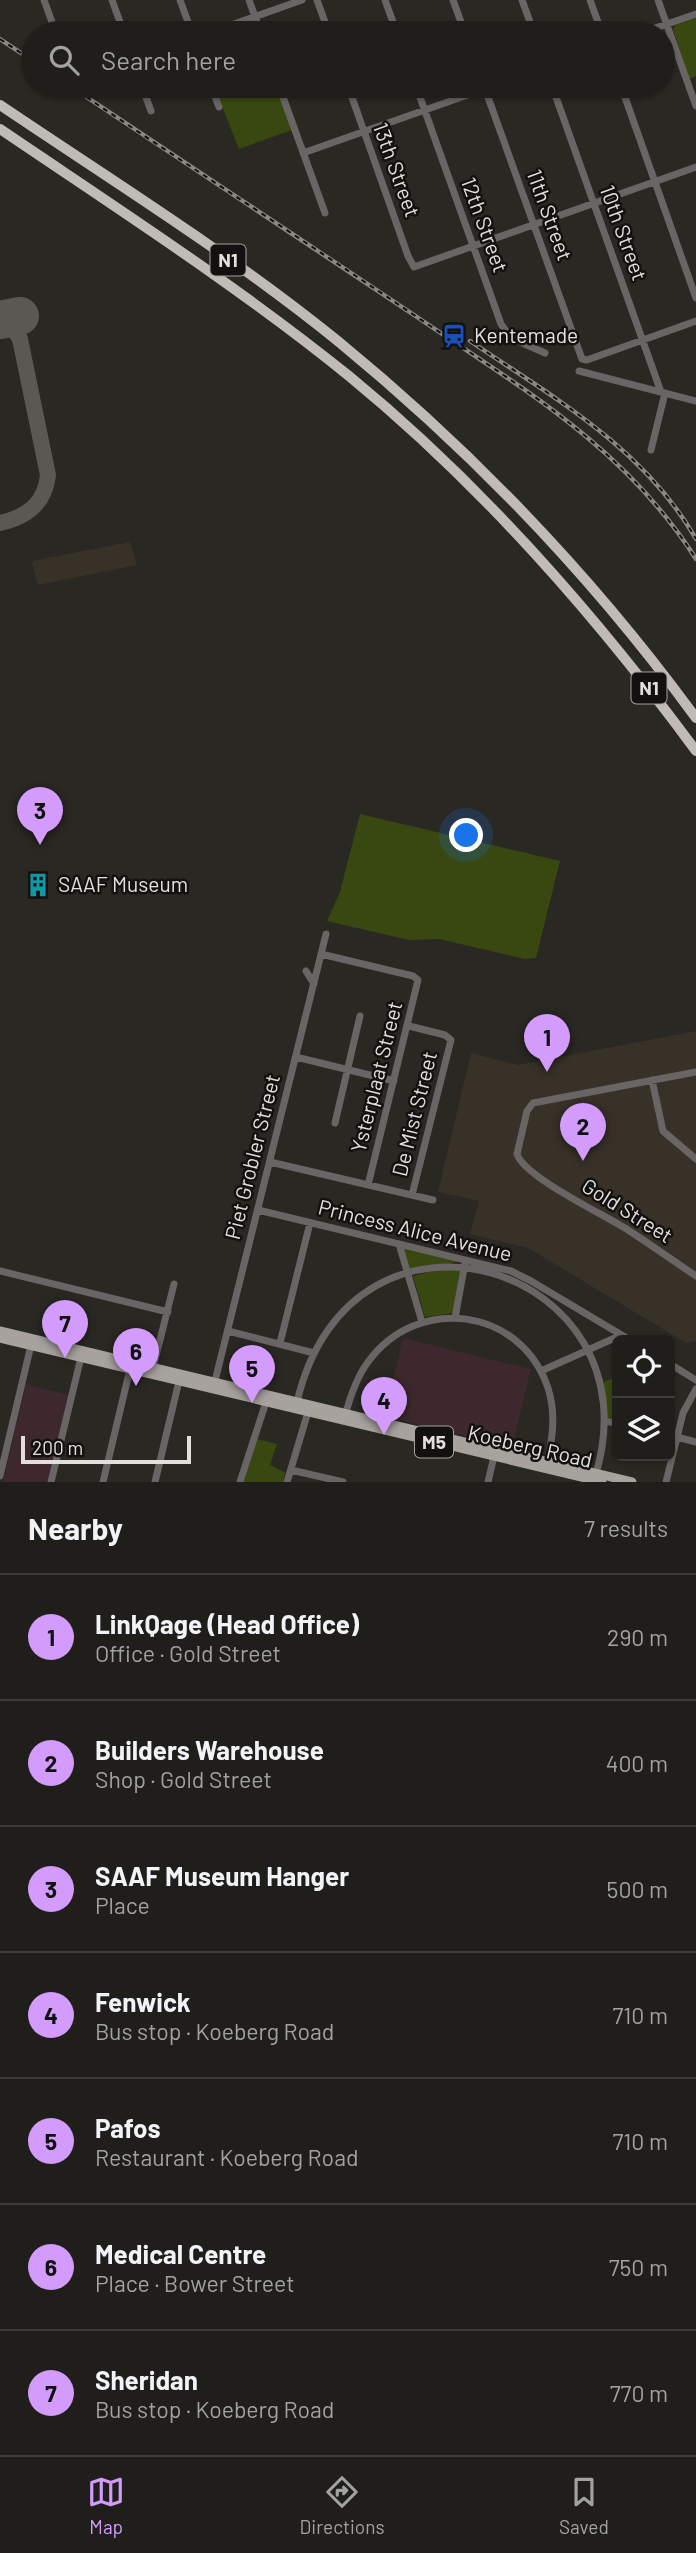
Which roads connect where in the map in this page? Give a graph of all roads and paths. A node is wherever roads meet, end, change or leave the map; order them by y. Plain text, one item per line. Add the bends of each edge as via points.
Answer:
1 (44, 0) edge
2 (112, 0) edge
3 (180, 0) edge
4 (249, 0) edge
5 (302, 0) edge
6 (317, 0) edge
7 (385, 0) edge
8 (453, 0) edge
9 (522, 0) edge
10 (590, 0) edge
11 (659, 0) edge
12 (696, 14) edge
13 (255, 17) junction
14 (52, 21) edge
15 (120, 21) edge
16 (188, 21) edge
17 (244, 21) edge
18 (256, 21) edge
19 (325, 21) edge
20 (393, 21) edge
21 (461, 21) edge
22 (530, 21) edge
23 (598, 21) edge
24 (666, 21) edge
25 (675, 21) edge
26 (675, 47) edge
27 (146, 98) edge
28 (216, 98) edge
29 (283, 98) edge
30 (352, 98) edge
31 (420, 98) edge
32 (457, 98) edge
33 (491, 98) edge
34 (556, 98) edge
35 (625, 98) edge
36 (0, 105) edge
37 (696, 106) edge
38 (219, 107) dead end
39 (425, 110) junction
40 (151, 111) dead end
41 (0, 129) edge
42 (364, 132) junction
43 (0, 137) edge
44 (303, 153) junction
45 (696, 167) edge
46 (655, 182) junction
47 (88, 189) junction
48 (594, 204) junction
49 (325, 213) dead end
50 (533, 225) junction
51 (473, 246) junction
52 (696, 298) edge
53 (696, 321) edge
54 (643, 340) junction
55 (545, 353) dead end
56 (579, 371) dead end
57 (663, 392) junction
58 (696, 401) edge
59 (651, 450) dead end
60 (696, 718) edge
61 (696, 751) edge
62 (326, 934) dead end
63 (321, 954) junction
64 (306, 971) dead end
65 (314, 984) junction
66 (360, 1016) dead end
67 (409, 1026) junction
68 (296, 1057) junction
69 (347, 1070) junction
70 (696, 1072) edge
71 (652, 1080) junction
72 (394, 1081) junction
73 (335, 1123) dead end
74 (696, 1159) edge
75 (270, 1162) junction
76 (369, 1185) junction
77 (412, 1195) junction
78 (433, 1200) dead end
79 (258, 1210) junction
80 (310, 1223) junction
81 (399, 1244) junction
82 (465, 1263) junction
83 (696, 1265) edge
84 (0, 1271) edge
85 (407, 1273) junction
86 (693, 1274) edge
87 (174, 1284) dead end
88 (550, 1292) junction
89 (545, 1301) junction
90 (168, 1312) junction
91 (455, 1318) junction
92 (422, 1322) junction
93 (0, 1331) edge
94 (228, 1331) junction
95 (619, 1334) joint
96 (0, 1338) edge
97 (32, 1342) junction
98 (280, 1343) junction
99 (587, 1350) junction
100 (314, 1353) junction
101 (82, 1354) junction
102 (675, 1367) edge
103 (153, 1368) junction
104 (130, 1369) junction
105 (541, 1371) junction
106 (180, 1378) junction
107 (696, 1380) edge
108 (214, 1386) junction
109 (696, 1389) edge
110 (266, 1402) junction
111 (297, 1402) junction
112 (308, 1412) junction
113 (345, 1417) junction
114 (604, 1421) junction
115 (612, 1422) edge
116 (675, 1431) edge
117 (675, 1437) edge
118 (696, 1442) edge
119 (495, 1453) junction
120 (669, 1461) edge
121 (547, 1462) junction
122 (291, 1470) junction
123 (0, 1476) edge
124 (597, 1479) edge
125 (51, 1482) edge
126 (103, 1482) edge
127 (155, 1482) edge
128 (240, 1482) edge
129 (288, 1482) edge
130 (343, 1482) edge
131 (488, 1482) edge
132 (632, 1482) edge
133 (666, 1482) edge

1 - 14 street
2 - 15 street
3 - 16 street
4 - 13 street
5 - 13 street
6 - 19 street
7 - 20 street
8 - 21 street
9 - 22 street
10 - 23 street
11 - 24 street
12 - 25 street
13 - 17 street
13 - 18 street
26 - 37 street
27 - 40 street
28 - 38 street
29 - 44 street
30 - 42 street, 13th Street
31 - 39 street, 12th Street
32 - 39 street
33 - 50 street, 11th Street
34 - 48 street, 10th Street
35 - 46 street
36 - 60 highway, N1 via 282,299 422,413 589,582
39 - 42 street
39 - 51 street, 12th Street
41 - 47 highway, N1
42 - 44 street
42 - 51 street, 13th Street via 412,266
43 - 47 highway
44 - 49 street
45 - 46 street
46 - 48 street
46 - 52 street
47 - 61 highway, N1 via 279,321 424,441 563,584
48 - 50 street
48 - 54 street, 10th Street
50 - 51 street
50 - 54 street, 11th Street via 581,357 585,360
51 - 55 street, 12th Street via 505,333
53 - 54 street
54 - 57 street, 10th Street
56 - 57 street
57 - 58 street
57 - 59 street
62 - 63 street, Piet Grobler Street
63 - 65 street, Piet Grobler Street
63 - 67 street, Ysterplaat Street via 416,978
64 - 65 street
65 - 68 street, Piet Grobler Street
66 - 69 street
67 - 72 street, Ysterplaat Street
67 - 77 street, De Mist Street via 450,1040
68 - 69 street
68 - 75 street, Piet Grobler Street
69 - 72 street
69 - 73 street
70 - 71 street, Gold Street
71 - 74 street via 663,1131
71 - 86 street, Gold Street via 533,1103 517,1154 537,1176
72 - 76 street, Ysterplaat Street
75 - 76 street
75 - 79 street, Piet Grobler Street
76 - 77 street
77 - 78 street
79 - 80 street, Princess Alice Avenue
79 - 94 street, Piet Grobler Street
80 - 81 street, Princess Alice Avenue
80 - 98 street
81 - 82 street, Princess Alice Avenue
81 - 85 street
82 - 85 street
82 - 88 street, Princess Alice Avenue via 510,1271
82 - 89 street via 509,1279
82 - 91 street
83 - 86 street
84 - 90 street
85 - 92 street
85 - 100 street via 353,1304
87 - 90 street
88 - 89 street
88 - 95 street, Princess Alice Avenue
89 - 99 street via 572,1326
90 - 103 street
91 - 92 street
91 - 105 street via 498,1330 525,1350
92 - 113 street via 398,1334 372,1356 355,1384
93 - 97 main road, Koeberg Road / M5
94 - 98 street
94 - 108 street, Piet Grobler Street
95 - 99 street
96 - 97 main road, Koeberg Road / M5
97 - 101 main road, Koeberg Road / M5
97 - 123 street
98 - 100 street
99 - 105 street
99 - 114 street via 600,1386
100 - 111 street
101 - 103 main road, Koeberg Road / M5
101 - 104 main road, Koeberg Road / M5
101 - 125 street
102 - 107 street
103 - 106 main road, Koeberg Road / M5
104 - 106 main road, Koeberg Road / M5
104 - 126 street
105 - 121 street via 553,1413
106 - 108 main road, Koeberg Road / M5
106 - 127 street
108 - 110 main road, Koeberg Road / M5
108 - 111 main road, Koeberg Road / M5
109 - 116 street
110 - 112 main road, Koeberg Road / M5
110 - 128 street
111 - 113 main road, Koeberg Road / M5
112 - 113 main road, Koeberg Road / M5
112 - 122 street
113 - 119 main road, Koeberg Road / M5
114 - 115 street
114 - 124 street
117 - 118 street
119 - 121 main road, Koeberg Road / M5
119 - 124 main road, Koeberg Road / M5
119 - 131 street
120 - 133 street
121 - 124 main road, Koeberg Road / M5
122 - 129 street
122 - 130 street
124 - 132 main road, Koeberg Road / M5

